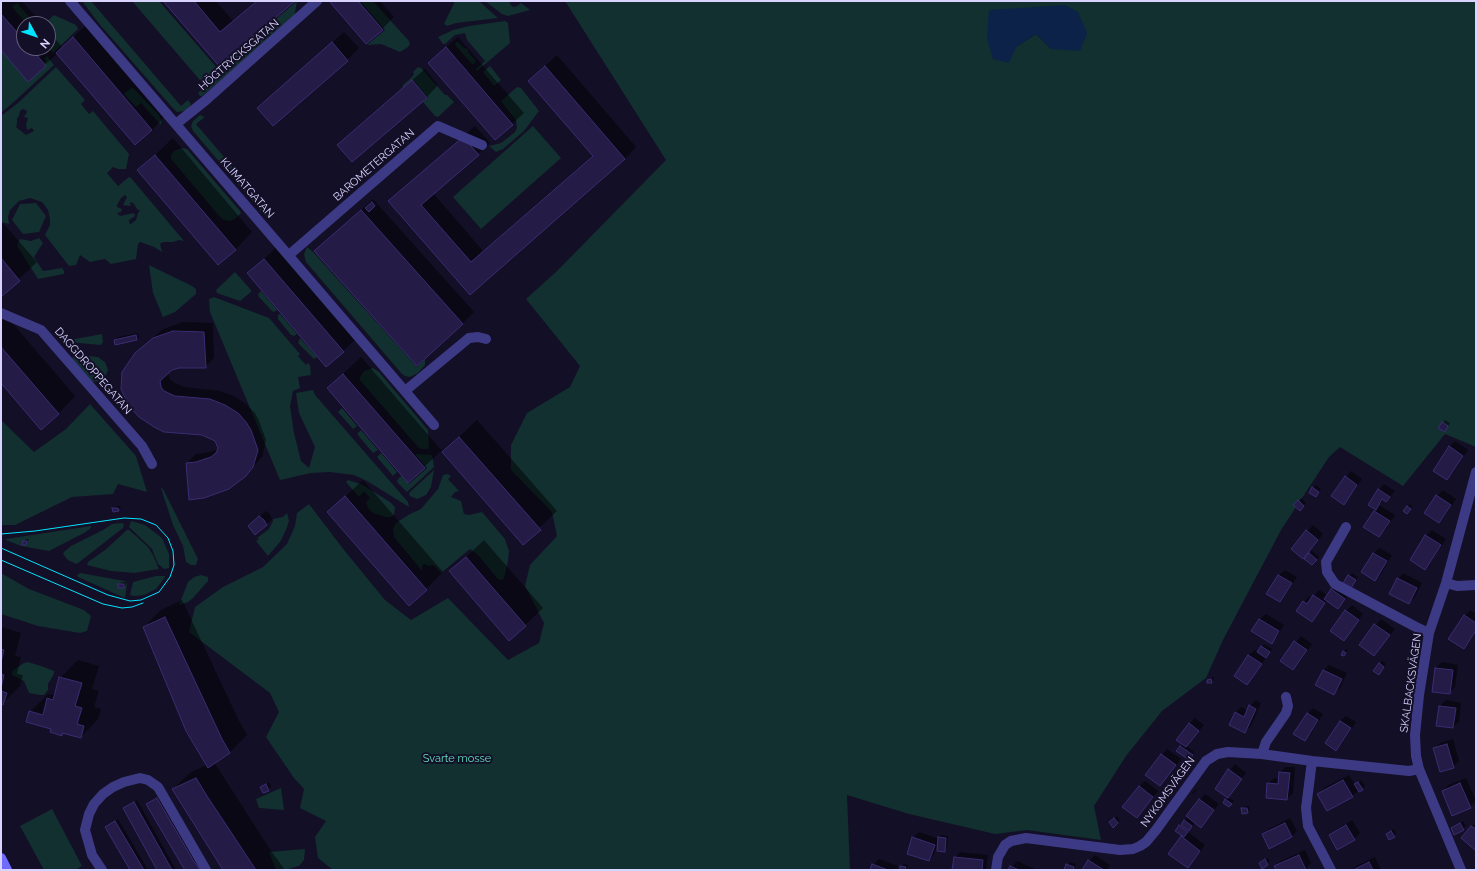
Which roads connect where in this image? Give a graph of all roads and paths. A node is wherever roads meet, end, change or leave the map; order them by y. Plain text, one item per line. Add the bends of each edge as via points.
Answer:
1 (70, 1) edge
2 (318, 2) edge
3 (176, 124) junction
4 (482, 145) dead end
5 (289, 255) junction
6 (1, 313) edge
7 (486, 339) dead end
8 (405, 391) junction
9 (434, 425) dead end
10 (152, 464) dead end
11 (1476, 472) edge
12 (1346, 527) dead end
13 (1446, 583) junction
14 (1476, 585) edge
15 (1429, 633) junction
16 (1286, 697) dead end
17 (1262, 754) junction
18 (1312, 761) junction
19 (1419, 769) junction
20 (102, 870) edge
21 (206, 870) edge
22 (996, 870) edge
23 (1331, 870) edge
24 (1461, 870) edge

1 - 3 street, KLIMATGATAN
2 - 3 street, HÖGTRYCKSGATAN
3 - 5 street, KLIMATGATAN
4 - 5 street, BAROMETERGATAN via 438,126
5 - 8 street, KLIMATGATAN
6 - 10 street, DAGGDROPPEGATAN via 41,330 142,446
7 - 8 street via 469,338
8 - 9 street, KLIMATGATAN
11 - 13 street, SKALBACKSVÄGEN
12 - 15 street via 1326,562 1327,572 1335,584
13 - 14 street via 1457,586
13 - 15 street, SKALBACKSVÄGEN
15 - 19 street, SKALBACKSVÄGEN via 1415,735
16 - 17 street via 1286,713 1266,742
17 - 18 street, NYKOMSVÄGEN
17 - 22 street, NYKOMSVÄGEN via 1228,752 1217,754 1206,761 1146,842 1133,849 1120,850 1026,838 1005,845 998,857
18 - 19 street, NYKOMSVÄGEN via 1409,771
18 - 23 street via 1306,808 1308,826
19 - 24 street, SKALBACKSVÄGEN
20 - 21 street via 92,856 85,830 89,814 103,794 124,782 140,778 158,787

